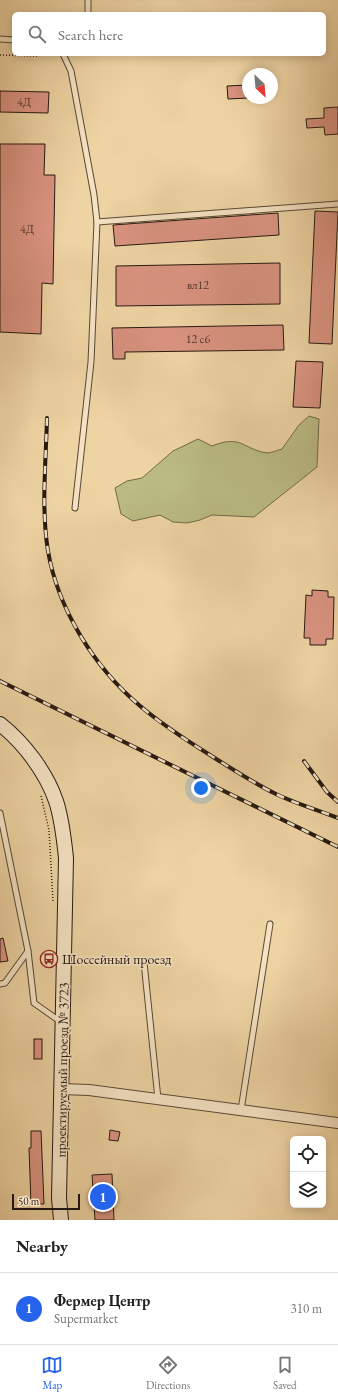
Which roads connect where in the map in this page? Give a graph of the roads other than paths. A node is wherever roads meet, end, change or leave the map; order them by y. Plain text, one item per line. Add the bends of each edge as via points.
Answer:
1 (88, 0) edge
2 (88, 12) edge
3 (0, 39) edge
4 (12, 40) edge
5 (64, 56) edge
6 (338, 204) edge
7 (97, 222) junction
8 (75, 508) dead end
9 (0, 724) edge
10 (0, 813) edge
11 (270, 924) dead end
12 (28, 951) junction
13 (144, 962) dead end
14 (0, 984) edge
15 (64, 1024) junction
16 (62, 1089) junction
17 (158, 1099) junction
18 (242, 1110) junction
19 (338, 1123) edge
20 (61, 1220) edge

1 - 2 lane
3 - 4 lane
5 - 7 lane via 71,71
6 - 7 lane
7 - 8 lane via 91,362
9 - 15 main road, проектируемый проезд № 3723 via 12,733 45,777 56,800 62,827 66,858
10 - 12 lane
11 - 18 lane
12 - 14 lane via 5,983
12 - 15 lane via 34,1003
13 - 17 lane
15 - 16 main road, проектируемый проезд № 3723
16 - 17 street
16 - 20 main road, проектируемый проезд № 3723 via 59,1198
17 - 18 street
18 - 19 street

